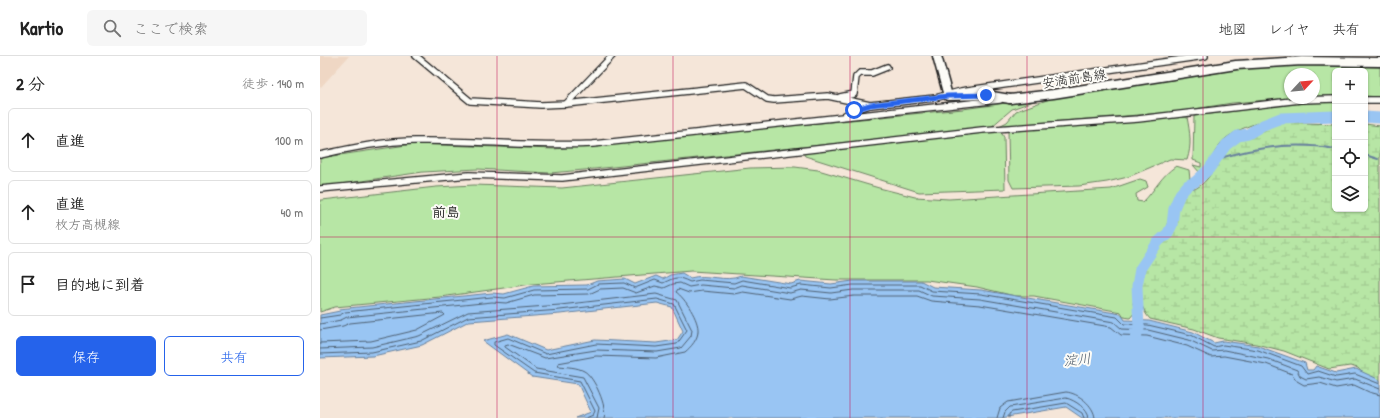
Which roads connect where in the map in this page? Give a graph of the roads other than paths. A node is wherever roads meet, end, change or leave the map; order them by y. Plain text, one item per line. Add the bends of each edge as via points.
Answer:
1 (416, 56) edge
2 (612, 56) edge
3 (937, 56) edge
4 (1205, 56) edge
5 (1380, 62) edge
6 (888, 67) dead end
7 (948, 96) junction
8 (838, 98) junction
9 (1010, 99) junction
10 (1332, 99) edge
11 (1368, 100) edge
12 (1380, 100) edge
13 (566, 104) junction
14 (870, 105) junction
15 (843, 116) junction
16 (320, 156) edge
17 (320, 188) edge

1 - 13 street via 470,101
2 - 13 street
3 - 7 main road
4 - 7 street via 961,91
5 - 9 main road, 安満前島線 via 1302,61 1236,66
6 - 8 street via 872,73 860,73 856,78 854,94
7 - 9 main road, 安満前島線 via 986,95
7 - 14 street
8 - 13 street via 818,95 774,100 767,99 746,85
8 - 14 street
9 - 15 street
10 - 17 street via 1300,100 1138,119 982,130 562,178 469,175
11 - 12 street
14 - 15 street
15 - 16 street via 593,144 416,141 371,146

